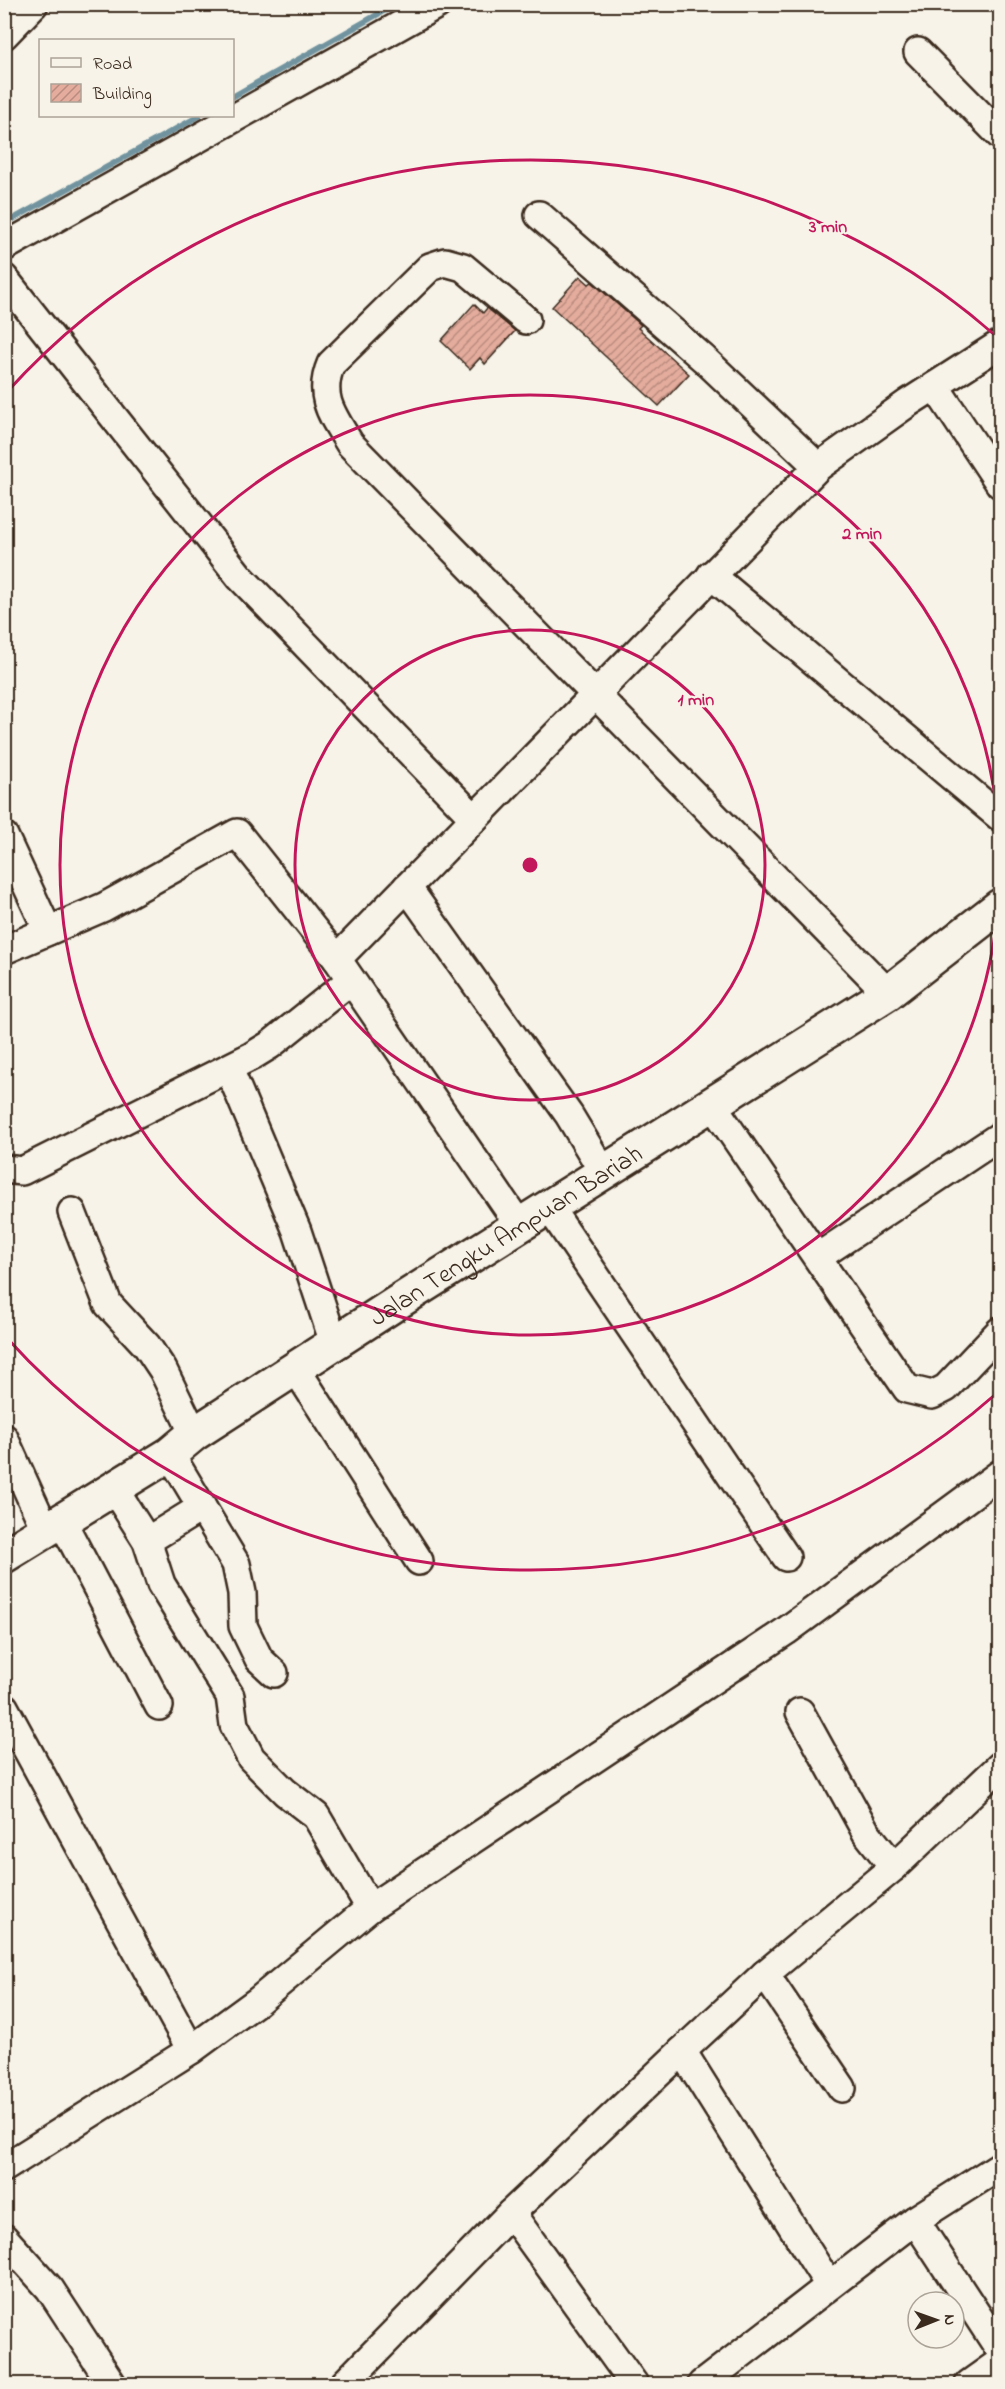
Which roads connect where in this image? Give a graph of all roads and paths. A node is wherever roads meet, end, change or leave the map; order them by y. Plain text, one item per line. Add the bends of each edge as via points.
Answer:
1 (33, 4) edge
2 (438, 4) edge
3 (4, 35) edge
4 (918, 52) dead end
5 (1000, 135) edge
6 (539, 215) dead end
7 (4, 247) edge
8 (4, 278) edge
9 (526, 320) dead end
10 (1000, 344) edge
11 (935, 386) junction
12 (818, 467) junction
13 (1000, 484) edge
14 (711, 575) junction
15 (596, 694) junction
16 (1000, 817) edge
17 (474, 818) junction
18 (4, 836) edge
19 (407, 887) junction
20 (1000, 906) edge
21 (48, 931) junction
22 (4, 950) edge
23 (344, 969) junction
24 (888, 993) junction
25 (229, 1069) junction
26 (712, 1104) junction
27 (1000, 1136) edge
28 (4, 1169) edge
29 (604, 1173) junction
30 (549, 1208) junction
31 (72, 1212) dead end
32 (520, 1226) junction
33 (818, 1257) junction
34 (1000, 1331) edge
35 (334, 1343) junction
36 (296, 1369) junction
37 (4, 1438) edge
38 (182, 1444) junction
39 (1000, 1474) edge
40 (114, 1489) junction
41 (202, 1507) junction
42 (54, 1526) junction
43 (147, 1540) junction
44 (4, 1556) edge
45 (786, 1557) dead end
46 (419, 1562) dead end
47 (274, 1673) dead end
48 (159, 1706) dead end
49 (4, 1707) edge
50 (800, 1712) dead end
51 (1000, 1766) edge
52 (894, 1867) junction
53 (370, 1908) junction
54 (765, 1974) junction
55 (191, 2050) junction
56 (682, 2051) junction
57 (842, 2088) dead end
58 (1000, 2166) edge
59 (4, 2168) edge
60 (511, 2213) junction
61 (915, 2220) junction
62 (4, 2238) edge
63 (830, 2285) junction
64 (1000, 2350) edge
65 (1000, 2362) edge
66 (112, 2385) edge
67 (344, 2385) edge
68 (634, 2385) edge
69 (702, 2385) edge
70 (969, 2385) edge

1 - 3 street
2 - 7 street
4 - 5 street
6 - 12 street via 704,359
8 - 17 street via 240,577
9 - 15 street via 464,267 445,262 430,267 331,364 324,380 327,405 350,444
10 - 11 street
11 - 12 street
11 - 13 street
12 - 14 street
14 - 15 street
14 - 16 street
15 - 17 street
15 - 24 street
17 - 19 street
18 - 21 street
19 - 23 street
19 - 29 street via 569,1115
20 - 24 main road, Jalan Tengku Ampuan Bariah
21 - 22 street
21 - 23 street via 104,907 237,833
23 - 25 street via 270,1045
23 - 32 street
24 - 26 main road, Jalan Tengku Ampuan Bariah
25 - 28 street via 22,1171
25 - 35 street via 297,1231
26 - 29 main road, Jalan Tengku Ampuan Bariah
26 - 33 street
27 - 33 street
29 - 30 main road, Jalan Tengku Ampuan Bariah
30 - 32 main road, Jalan Tengku Ampuan Bariah
30 - 45 street
31 - 38 street via 108,1304 147,1346 163,1370
32 - 35 main road, Jalan Tengku Ampuan Bariah
33 - 34 street via 907,1389 932,1395 946,1389
35 - 36 main road, Jalan Tengku Ampuan Bariah
36 - 38 main road, Jalan Tengku Ampuan Bariah
36 - 46 street
37 - 42 street
38 - 40 main road, Jalan Tengku Ampuan Bariah
38 - 41 street
39 - 53 street via 786,1631
40 - 42 main road, Jalan Tengku Ampuan Bariah
40 - 43 street
41 - 43 street
41 - 47 street via 236,1564 243,1626 259,1659
42 - 44 main road, Jalan Tengku Ampuan Bariah
42 - 48 street
43 - 53 street via 161,1584 230,1696 234,1725 251,1758 316,1816
49 - 55 street
50 - 52 street via 866,1832
51 - 52 street
52 - 54 street
53 - 55 street via 258,2001
54 - 56 street
54 - 57 street
55 - 59 street
56 - 60 street
56 - 63 street
58 - 61 street
60 - 67 street
60 - 68 street
61 - 63 street
61 - 64 street
62 - 66 street via 50,2289
63 - 69 street
65 - 70 street

